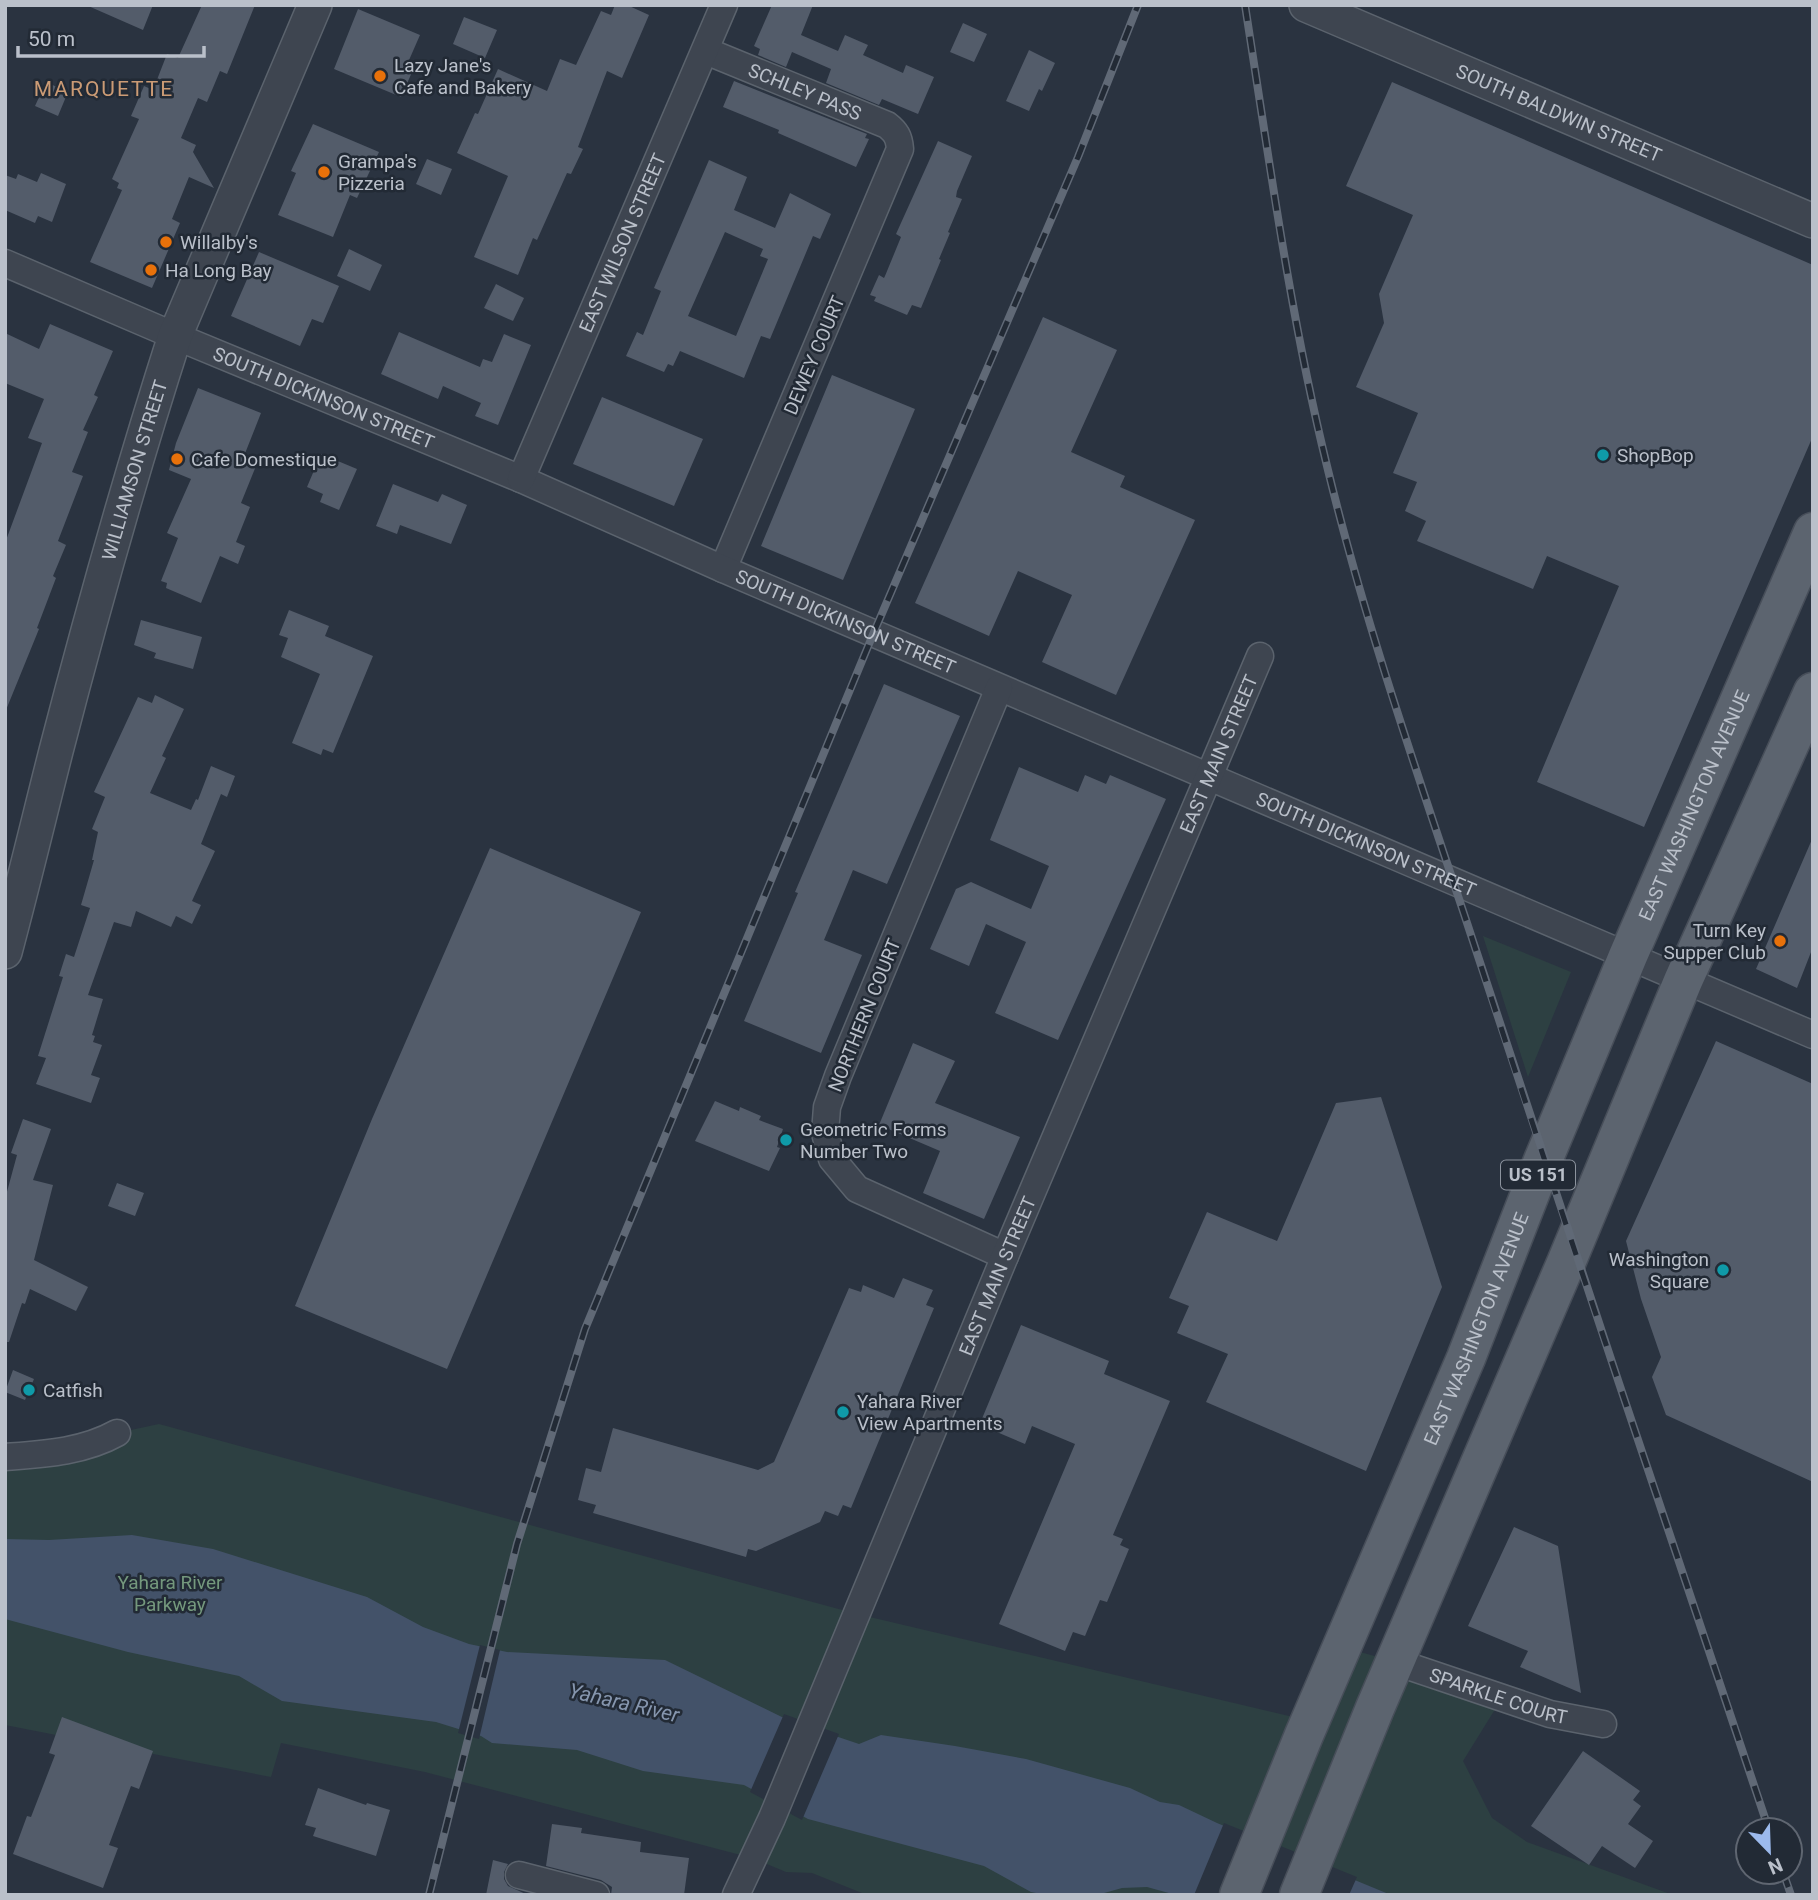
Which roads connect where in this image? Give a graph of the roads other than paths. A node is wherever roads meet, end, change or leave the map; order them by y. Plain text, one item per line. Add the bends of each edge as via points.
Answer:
1 (315, 5) edge
2 (724, 5) edge
3 (1306, 5) edge
4 (706, 51) junction
5 (899, 139) joint
6 (1813, 221) edge
7 (5, 263) edge
8 (175, 336) junction
9 (521, 478) junction
10 (1813, 531) edge
11 (723, 569) junction
12 (1260, 656) dead end
13 (999, 688) junction
14 (1813, 692) edge
15 (1210, 778) junction
16 (5, 952) edge
17 (1628, 956) junction
18 (1683, 981) junction
19 (1813, 1035) edge
20 (1005, 1256) junction
21 (117, 1433) dead end
22 (5, 1457) edge
23 (1396, 1662) junction
24 (1603, 1724) dead end
25 (519, 1875) dead end
26 (596, 1895) edge
27 (736, 1895) edge
28 (1239, 1895) edge
29 (1298, 1895) edge

1 - 8 street, WILLIAMSON STREET
2 - 4 street, EAST WILSON STREET
3 - 6 street, SOUTH BALDWIN STREET
4 - 5 street, SCHLEY PASS via 887,125
4 - 9 street, EAST WILSON STREET
5 - 11 street, DEWEY COURT via 897,159
7 - 8 street, SOUTH DICKINSON STREET
8 - 9 street, SOUTH DICKINSON STREET
8 - 16 street, WILLIAMSON STREET via 132,476
9 - 11 street, SOUTH DICKINSON STREET
10 - 17 main road, EAST WASHINGTON AVENUE / US 151
11 - 13 street, SOUTH DICKINSON STREET
12 - 15 street, EAST MAIN STREET
13 - 15 street, SOUTH DICKINSON STREET
13 - 20 street, NORTHERN COURT via 838,1076 827,1107 825,1133 832,1159 857,1189
14 - 18 main road, US 151
15 - 17 street, SOUTH DICKINSON STREET
15 - 20 street, EAST MAIN STREET
17 - 18 street, SOUTH DICKINSON STREET
17 - 28 main road, EAST WASHINGTON AVENUE / US 151 via 1466,1358
18 - 19 street, SOUTH DICKINSON STREET
18 - 23 main road, US 151
20 - 27 street, EAST MAIN STREET
21 - 22 street via 78,1449
23 - 24 street, SPARKLE COURT via 1550,1714
23 - 29 main road, US 151
25 - 26 street

